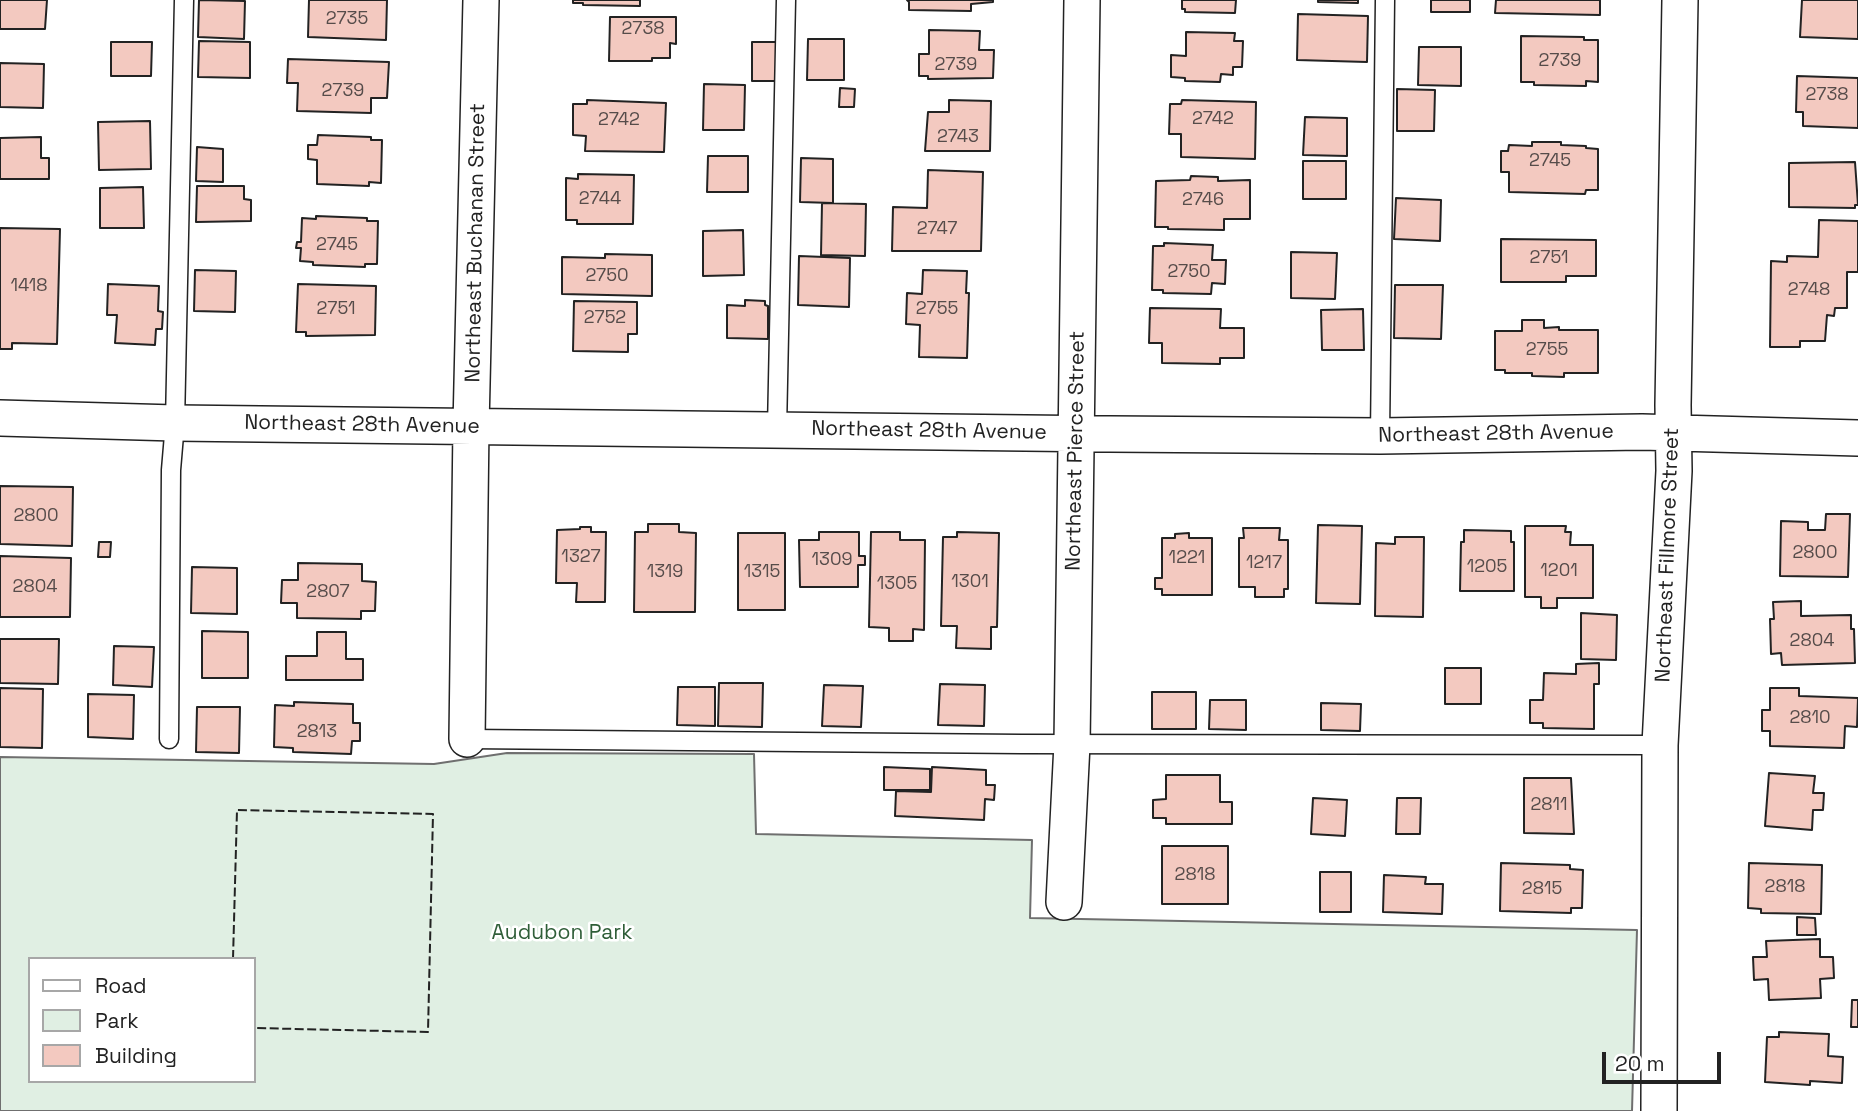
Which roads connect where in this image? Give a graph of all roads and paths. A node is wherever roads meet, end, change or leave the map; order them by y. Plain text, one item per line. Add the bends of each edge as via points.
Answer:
1 (184, 0) edge
2 (481, 0) edge
3 (786, 0) edge
4 (1082, 0) edge
5 (1385, 0) edge
6 (1680, 0) edge
7 (0, 418) edge
8 (174, 423) junction
9 (471, 426) junction
10 (777, 429) junction
11 (1675, 432) junction
12 (1077, 433) junction
13 (1380, 436) junction
14 (1858, 438) edge
15 (467, 738) joint
16 (169, 739) dead end
17 (1072, 744) junction
18 (1660, 746) junction
19 (1064, 902) dead end
20 (1659, 1111) edge

1 - 8 lane
2 - 9 street, Northeast Buchanan Street
3 - 10 lane
4 - 12 street, Northeast Pierce Street
5 - 13 lane
6 - 11 street, Northeast Fillmore Street
7 - 8 street, Northeast 28th Avenue
8 - 9 street, Northeast 28th Avenue
8 - 16 lane
9 - 10 street, Northeast 28th Avenue
9 - 15 street, Northeast Buchanan Street
10 - 12 street, Northeast 28th Avenue
11 - 13 street, Northeast 28th Avenue
11 - 14 street, Northeast 28th Avenue
11 - 18 street, Northeast Fillmore Street
12 - 13 street, Northeast 28th Avenue
12 - 17 street, Northeast Pierce Street
15 - 17 lane
17 - 18 lane
17 - 19 street, Northeast Pierce Street
18 - 20 street, Northeast Fillmore Street

